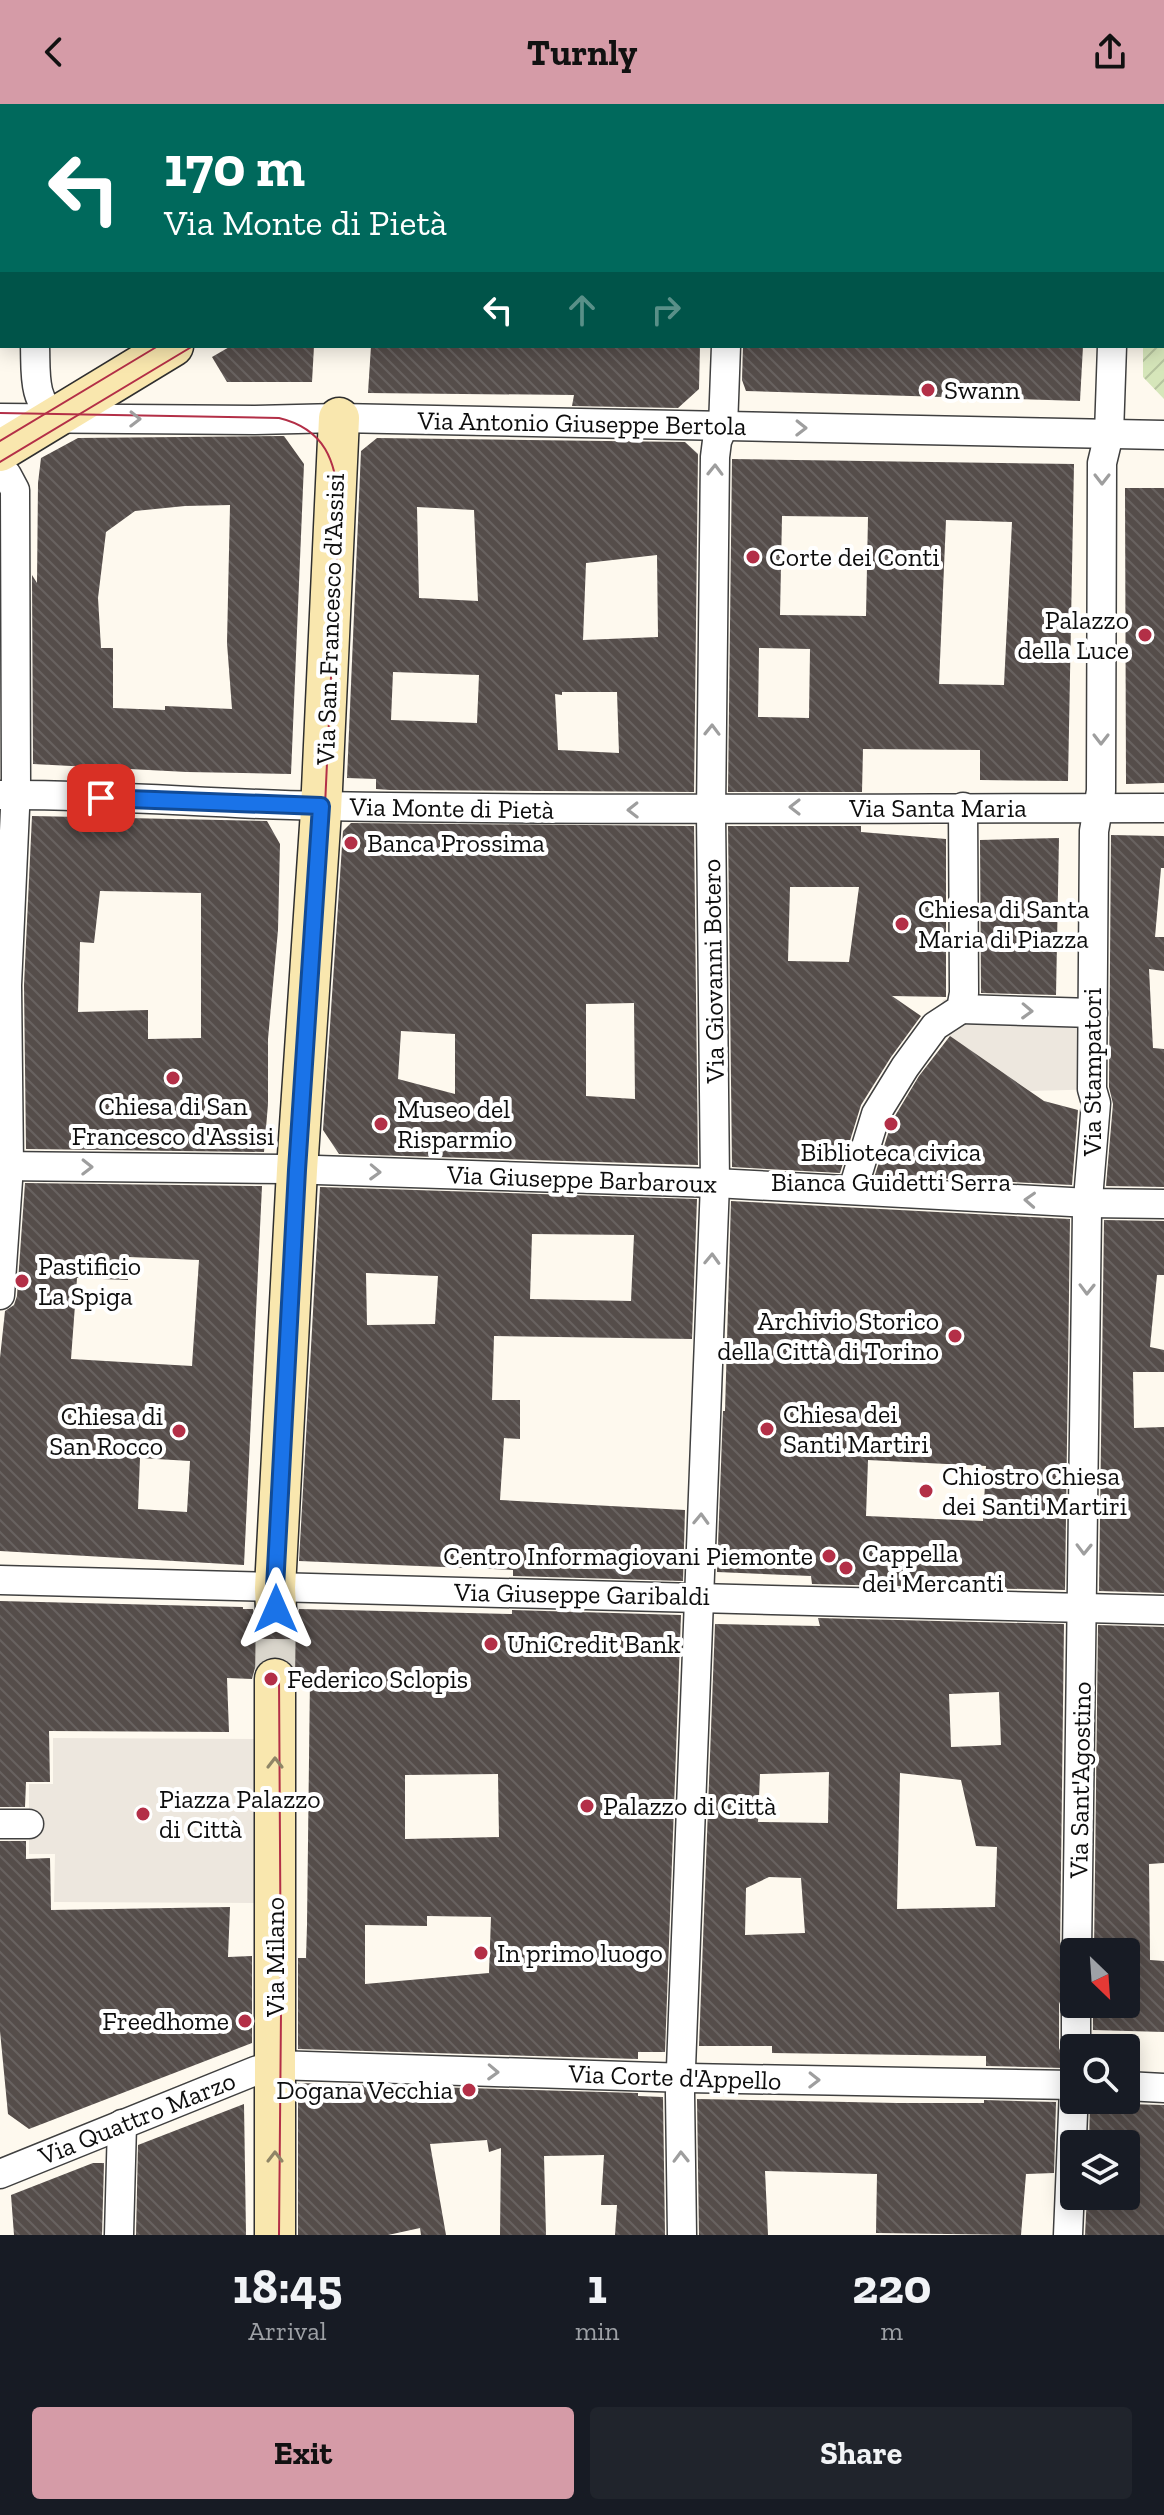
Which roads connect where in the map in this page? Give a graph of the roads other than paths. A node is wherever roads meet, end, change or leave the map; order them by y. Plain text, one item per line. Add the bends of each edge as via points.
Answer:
1 (35, 348) edge
2 (170, 348) edge
3 (726, 348) edge
4 (1112, 348) edge
5 (0, 418) edge
6 (57, 418) junction
7 (339, 418) junction
8 (723, 427) junction
9 (1109, 434) junction
10 (1164, 435) edge
11 (2, 468) edge
12 (8, 795) edge
13 (321, 806) junction
14 (963, 807) junction
15 (711, 808) junction
16 (1164, 808) edge
17 (1097, 809) junction
18 (961, 1009) junction
19 (1093, 1013) junction
20 (4, 1166) edge
21 (297, 1170) junction
22 (715, 1183) junction
23 (853, 1189) junction
24 (1089, 1203) junction
25 (1164, 1204) edge
26 (0, 1295) edge
27 (0, 1580) edge
28 (698, 1597) junction
29 (275, 1598) junction
30 (1083, 1607) junction
31 (1164, 1610) edge
32 (275, 1679) tunnel mouth
33 (0, 1824) edge
34 (29, 1824) dead end
35 (1077, 1938) edge
36 (275, 2065) junction
37 (680, 2078) junction
38 (1060, 2087) edge
39 (1140, 2087) edge
40 (1164, 2088) edge
41 (1073, 2114) edge
42 (122, 2124) junction
43 (0, 2174) edge
44 (119, 2235) edge
45 (275, 2235) edge
46 (682, 2235) edge
47 (1068, 2235) edge

1 - 6 street via 35,389
2 - 6 street
3 - 8 street, Via Giovanni Botero
4 - 9 street, Via Stampatori
5 - 6 street, Via Antonio Giuseppe Bertola
6 -> 7 street, Via Antonio Giuseppe Bertola
6 - 11 street
7 - 8 street, Via Antonio Giuseppe Bertola
7 - 13 street, Via San Francesco d'Assisi
8 -> 9 street, Via Antonio Giuseppe Bertola
15 -> 8 street, Via Giovanni Botero via 715,455
9 - 10 street, Via Antonio Giuseppe Bertola
9 -> 17 street, Via Stampatori via 1102,463
11 - 12 street via 15,490
12 - 13 street, Via Monte di Pietà
12 - 20 street
15 -> 13 street, Via Monte di Pietà
13 - 21 street, Via San Francesco d'Assisi
14 -> 15 street, Via Santa Maria
14 - 17 street, Via Santa Maria
14 - 18 street
15 - 22 street, Via Giovanni Botero
16 - 17 street, Via Santa Maria
17 - 19 street, Via Stampatori
18 -> 19 street
18 - 23 street via 935,1026 876,1114
19 - 24 street, Via Stampatori via 1096,1103
20 -> 21 street, Via Giuseppe Barbaroux
20 - 26 street
21 -> 22 street, Via Giuseppe Barbaroux
21 - 29 street, Via San Francesco d'Assisi
22 - 23 street, Via Giuseppe Barbaroux
28 -> 22 street, Via Giovanni Botero
24 -> 23 street, Via Giuseppe Barbaroux
24 - 25 street, Via Giuseppe Barbaroux
24 -> 30 street, Via Stampatori
27 - 29 street, Via Giuseppe Garibaldi
28 - 29 street, Via Giuseppe Garibaldi
28 - 30 street, Via Giuseppe Garibaldi
28 - 37 street, Via Giovanni Botero
30 - 31 street, Via Giuseppe Garibaldi
30 - 35 street, Via Sant'Agostino
36 -> 32 street, Via Milano
33 - 34 street
36 -> 37 street, Via Corte d'Appello
36 - 42 street, Via Quattro Marzo
45 -> 36 street, Via Milano
37 -> 38 street, Via Corte d'Appello
46 -> 37 street, Via Giovanni Botero
39 - 40 street
41 - 47 street
42 - 43 street, Via Quattro Marzo
42 - 44 street

